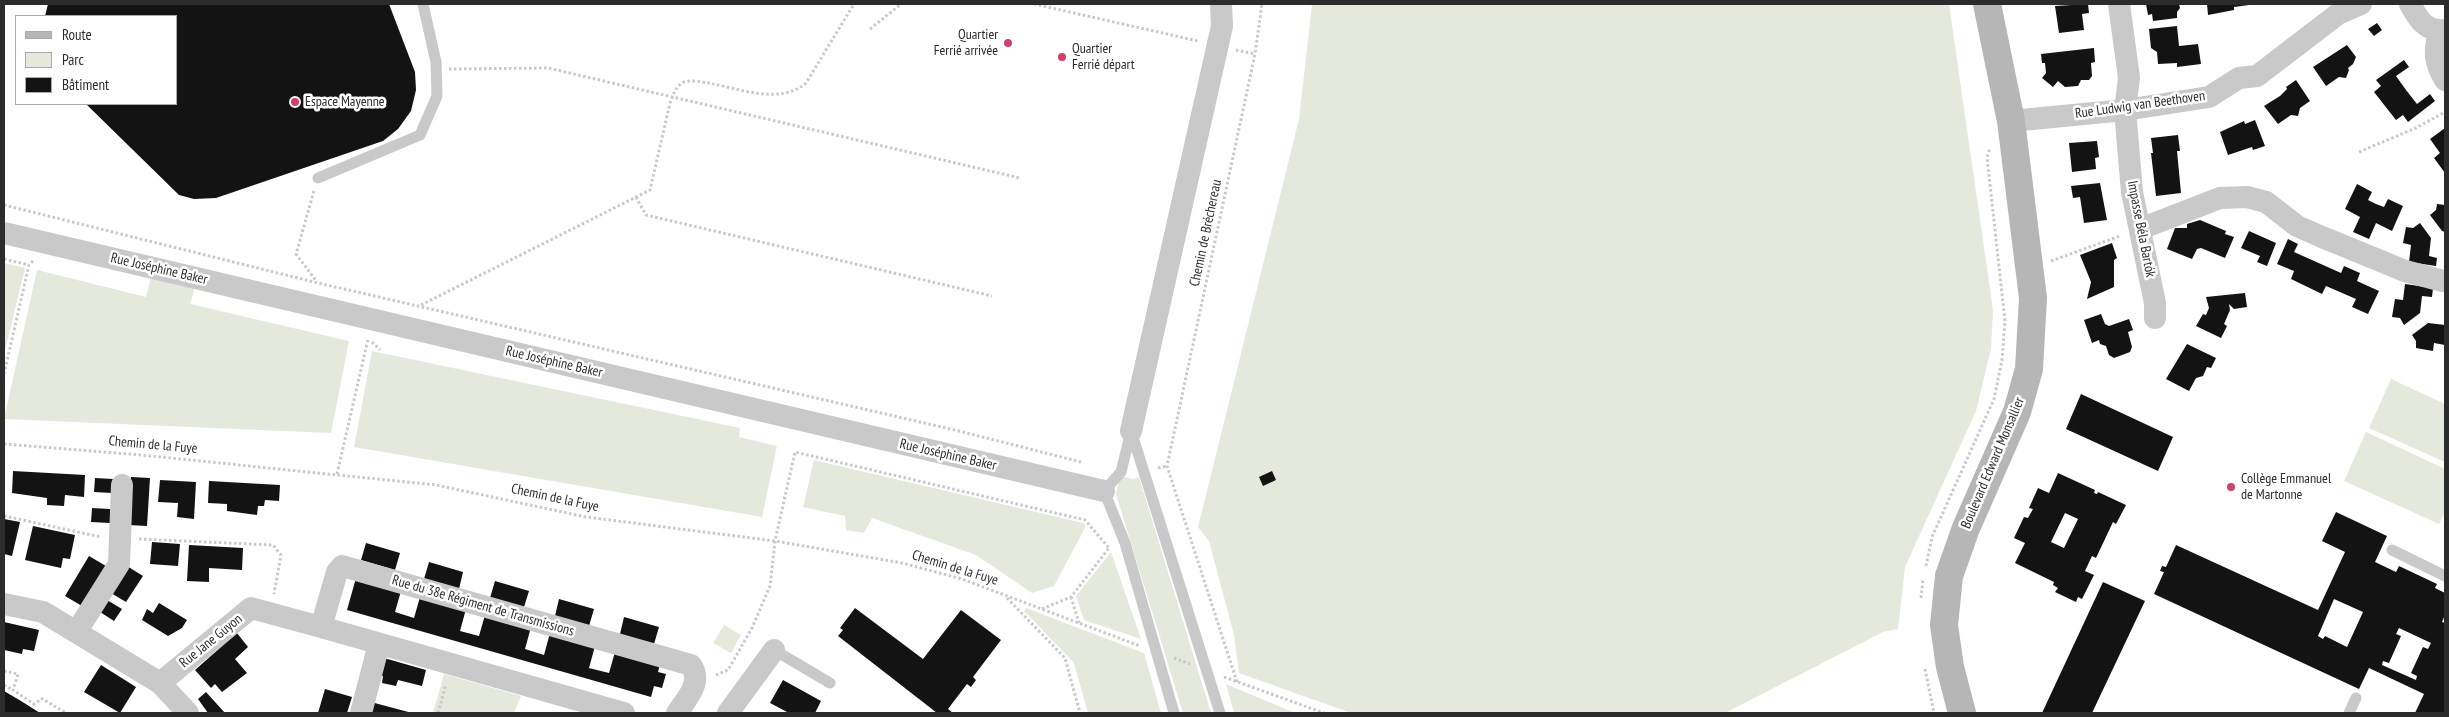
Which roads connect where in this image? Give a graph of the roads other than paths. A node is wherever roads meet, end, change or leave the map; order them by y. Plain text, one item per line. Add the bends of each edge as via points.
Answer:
1 (423, 4) edge
2 (1986, 4) edge
3 (2120, 4) edge
4 (2361, 4) edge
5 (2410, 4) edge
6 (1220, 25) edge
7 (2442, 30) edge
8 (2445, 80) edge
9 (2126, 110) junction
10 (2011, 120) junction
11 (318, 178) road end
12 (2140, 229) junction
13 (4, 233) edge
14 (2445, 281) edge
15 (2155, 318) dead end
16 (1131, 431) junction
17 (122, 485) dead end
18 (1104, 491) junction
19 (2392, 550) dead end
20 (2445, 576) edge
21 (4, 604) edge
22 (321, 627) junction
23 (78, 631) junction
24 (379, 644) junction
25 (774, 650) joint
26 (160, 683) junction
27 (830, 683) dead end
28 (2356, 698) dead end
29 (573, 706) edge
30 (188, 713) edge
31 (361, 713) edge
32 (624, 713) edge
33 (677, 713) edge
34 (728, 713) edge
35 (1174, 713) edge
36 (1220, 713) edge
37 (1962, 713) edge
38 (2349, 713) edge

1 - 11 lane via 436,69 437,96 420,135
2 - 10 street, Boulevard Edward Monsallier
3 - 9 street, Impasse Béla Bartók via 2129,78
4 - 9 street, Rue Ludwig van Beethoven via 2338,14 2257,76 2240,78 2209,97
5 - 7 street via 2421,22 2429,28
6 - 16 street
7 - 8 street via 2434,51
9 - 10 street, Rue Ludwig van Beethoven
9 - 12 street, Impasse Béla Bartók via 2132,192
10 - 37 street, Boulevard Edward Monsallier via 2033,298 2029,369 2017,412 1966,528 1949,576 1944,625 1950,667
12 - 14 street via 2220,198 2247,197 2266,202 2297,226 2405,270
12 - 15 street, Impasse Béla Bartók
13 - 18 street, Rue Joséphine Baker
16 - 18 lane via 1121,472
16 - 36 lane
17 - 23 street via 119,564
18 - 35 lane via 1125,543
19 - 20 lane
21 - 23 street via 43,612
22 - 24 street
22 - 26 street, Rue Jane Guyon via 251,608
22 - 33 street, Rue du 38e Régiment de Transmissions via 337,572 342,566 692,665 697,683
23 - 26 street
24 - 29 street via 452,664
24 - 31 street
25 - 27 lane
25 - 34 street
26 - 30 street
28 - 38 lane
29 - 32 street

